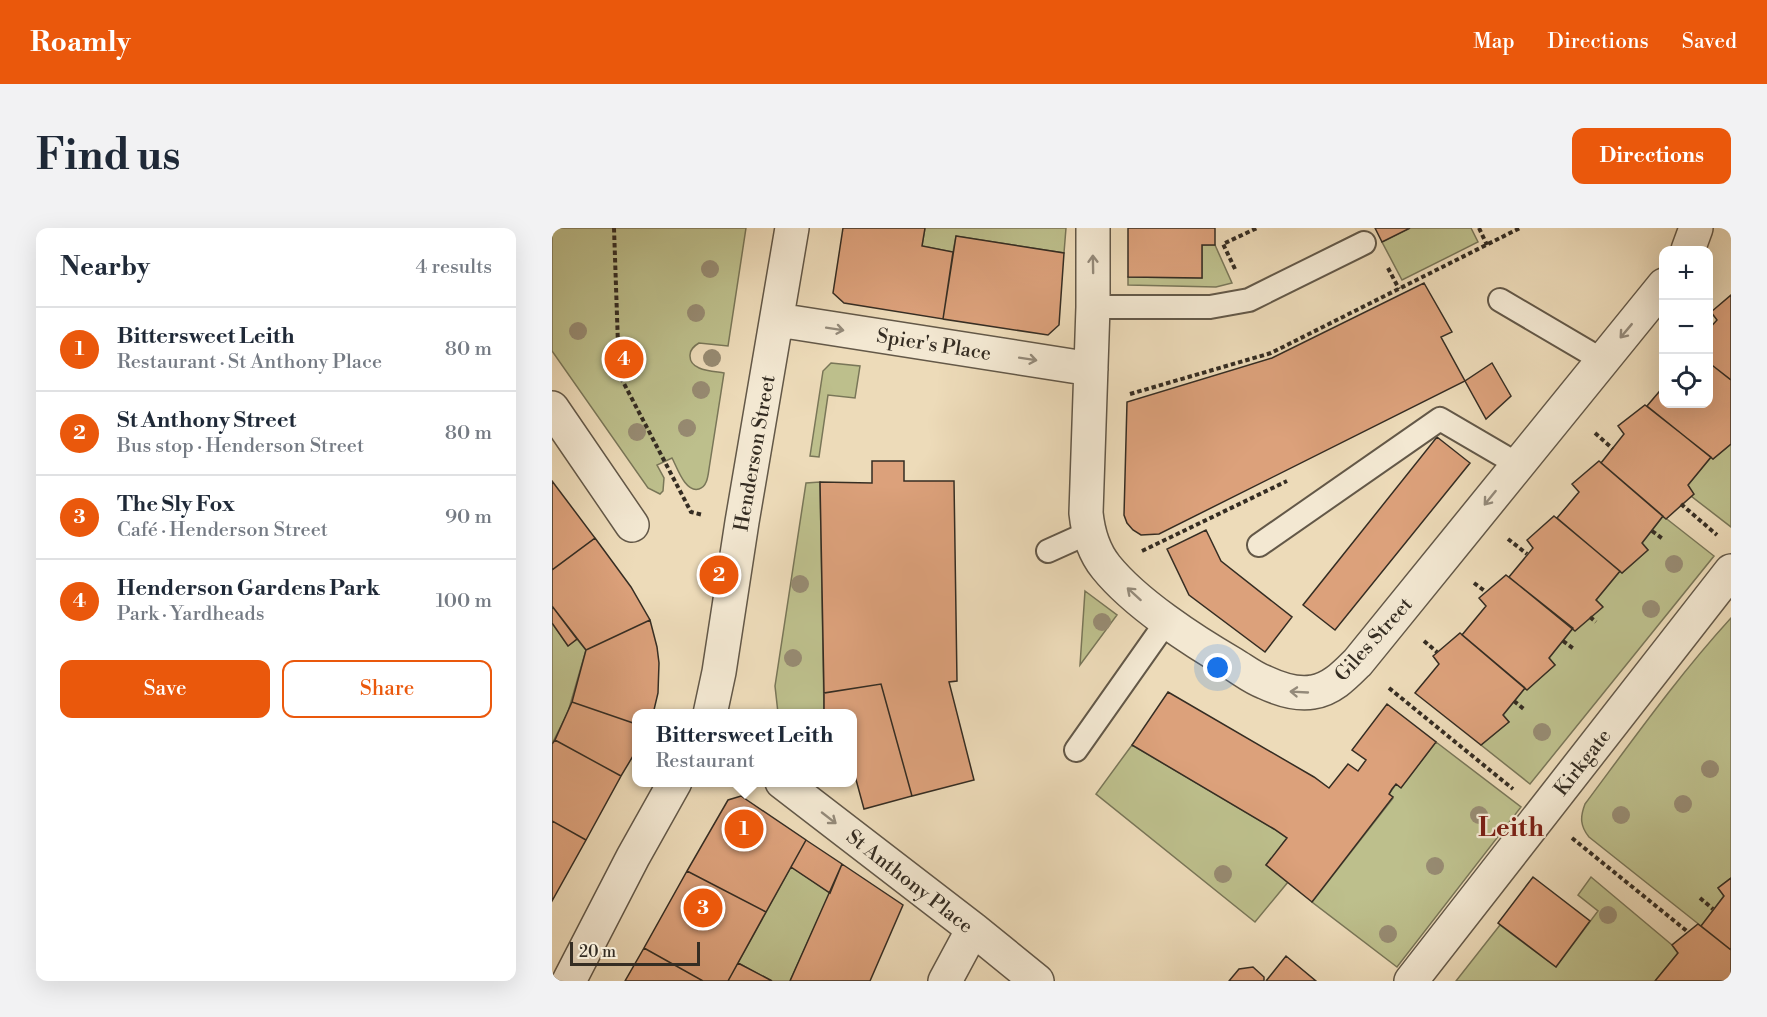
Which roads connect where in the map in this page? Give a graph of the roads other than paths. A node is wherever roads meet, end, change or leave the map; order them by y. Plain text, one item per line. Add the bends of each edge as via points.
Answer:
1 (792, 228) edge
2 (1093, 228) edge
3 (1696, 228) edge
4 (1364, 243) dead end
5 (1689, 246) edge
6 (1659, 291) edge
7 (1500, 300) dead end
8 (1094, 307) junction
9 (778, 320) junction
10 (1602, 360) junction
11 (1091, 384) junction
12 (552, 408) edge
13 (1517, 464) junction
14 (632, 525) dead end
15 (1088, 533) junction
16 (1258, 545) dead end
17 (1048, 551) dead end
18 (1731, 571) edge
19 (1167, 621) junction
20 (711, 709) edge
21 (1076, 750) dead end
22 (673, 787) edge
23 (787, 787) edge
24 (973, 929) junction
25 (569, 981) edge
26 (945, 981) edge
27 (1037, 981) edge
28 (1411, 981) edge

1 - 9 street, Henderson Street
8 -> 2 street, Giles Street
3 - 5 street
4 - 8 lane via 1249,300 1210,307
6 -> 10 street, Giles Street
7 - 10 lane
8 - 11 street, Giles Street
9 -> 11 street, Spier's Place
9 - 20 street, Henderson Street
10 - 13 street, Giles Street
11 - 15 street, Giles Street
12 - 14 street
13 - 16 lane via 1440,419
13 -> 19 street, Giles Street via 1358,662 1330,686 1312,692 1289,691 1262,682
15 - 17 lane
19 -> 15 street, Giles Street via 1106,567
18 - 28 street, Kirkgate
19 - 21 lane
22 - 25 street
23 -> 24 street, St Anthony Place
24 - 26 street
24 - 27 street, St Anthony Place

